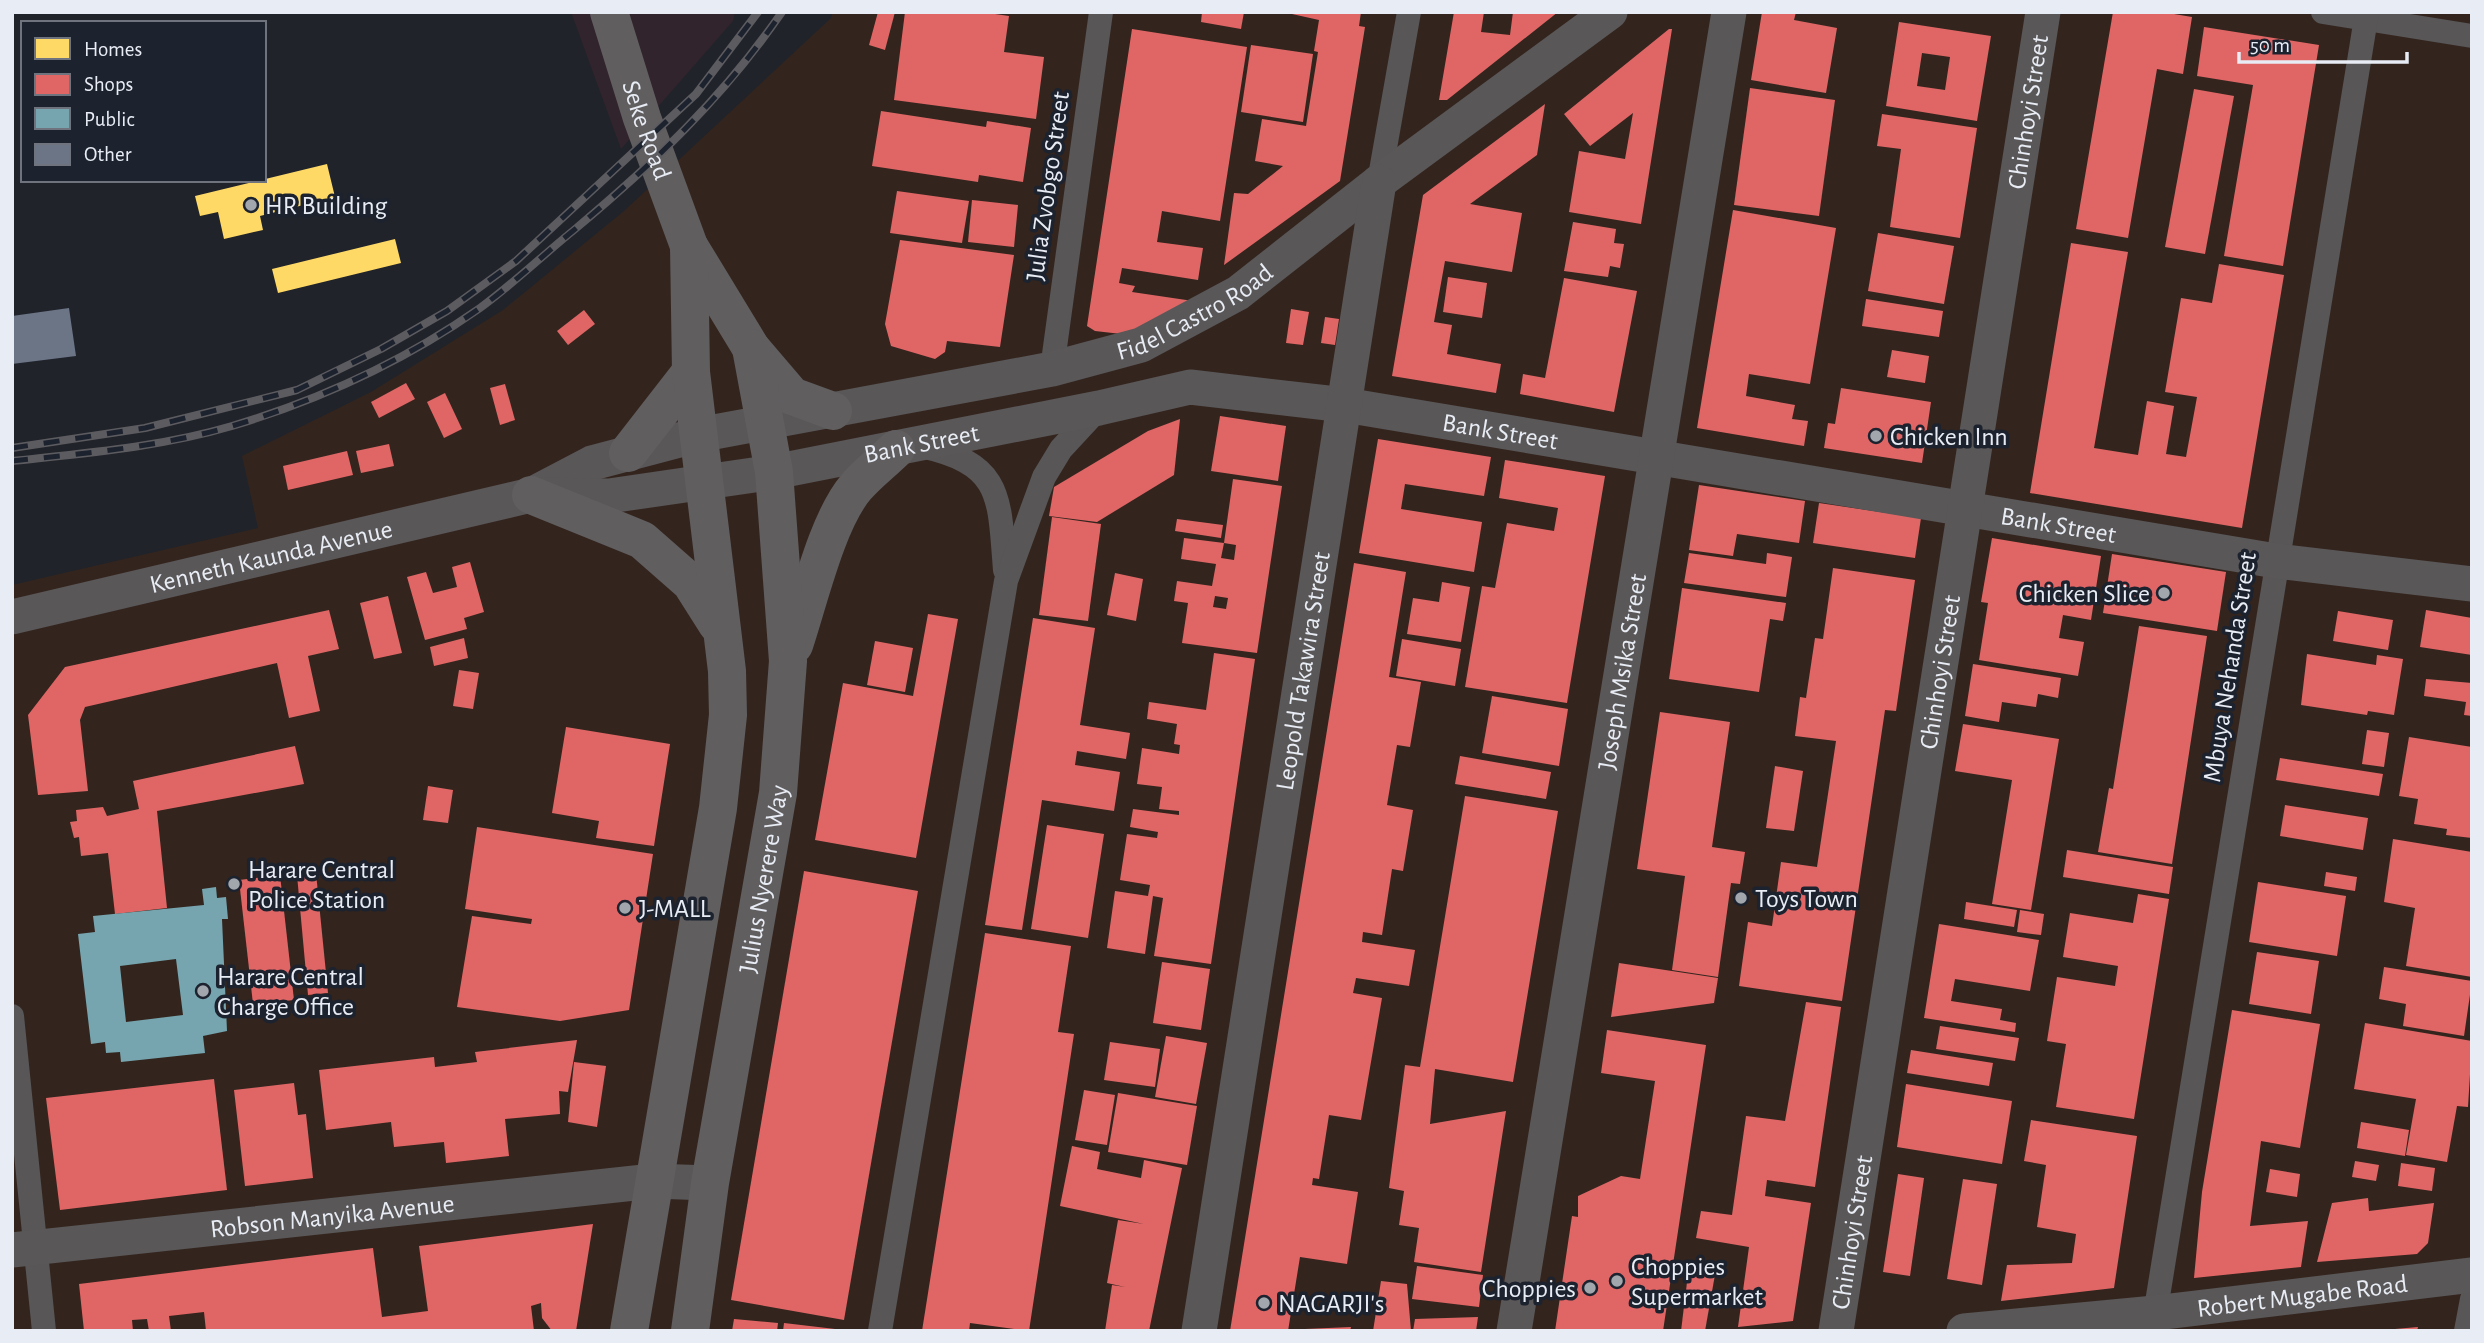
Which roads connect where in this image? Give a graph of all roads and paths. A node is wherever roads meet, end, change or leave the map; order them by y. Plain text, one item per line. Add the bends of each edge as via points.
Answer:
1 (610, 12) edge
2 (1101, 12) edge
3 (1409, 12) edge
4 (1610, 12) edge
5 (1729, 12) edge
6 (2043, 12) edge
7 (2323, 12) edge
8 (2366, 16) edge
9 (2472, 36) edge
10 (1380, 182) junction
11 (689, 246) junction
12 (751, 348) junction
13 (1052, 369) junction
14 (691, 372) junction
15 (1345, 405) junction
16 (1099, 408) junction
17 (833, 411) junction
18 (766, 424) junction
19 (698, 435) junction
20 (907, 447) junction
21 (628, 453) junction
22 (1658, 457) junction
23 (774, 472) junction
24 (705, 481) junction
25 (531, 495) junction
26 (1963, 509) junction
27 (2276, 561) junction
28 (1006, 581) junction
29 (2472, 584) edge
30 (12, 617) edge
31 (720, 629) junction
32 (788, 661) junction
33 (12, 1016) edge
34 (653, 1181) junction
35 (710, 1183) junction
36 (24, 1248) edge
37 (2472, 1275) edge
38 (2472, 1299) edge
39 (2154, 1322) edge
40 (44, 1331) edge
41 (629, 1331) edge
42 (690, 1331) edge
43 (880, 1331) edge
44 (1199, 1331) edge
45 (1514, 1331) edge
46 (1836, 1331) edge
47 (1965, 1331) edge
48 (2466, 1331) edge

1 - 11 main road, Seke Road via 642,118
2 - 13 street, Julia Zvobgo Street
3 - 10 street, Leopold Takawira Street
4 - 10 main road, Fidel Castro Road
5 - 22 main road, Joseph Msika Street
6 - 26 main road, Chinhoyi Street
7 - 8 street
8 - 9 street
8 - 27 street, Mbuya Nehanda Street
10 - 13 main road, Fidel Castro Road via 1238,293 1141,345
10 - 15 main road, Leopold Takawira Street
11 - 12 main road
11 - 14 main road, Julius Nyerere Way
12 - 17 main road via 792,396
12 - 18 main road, Julius Nyerere Way
13 - 17 main road, Fidel Castro Road
14 - 19 main road, Julius Nyerere Way
14 - 21 main road
15 - 16 main road, Bank Street via 1190,387
15 - 22 main road, Bank Street
15 - 44 main road, Leopold Takawira Street
16 - 20 main road, Bank Street
16 - 28 street via 1061,449 1044,477
17 - 18 main road, Fidel Castro Road
18 - 19 main road, Fidel Castro Road
18 - 23 main road, Julius Nyerere Way
19 - 21 main road, Fidel Castro Road
19 - 24 main road, Julius Nyerere Way
20 - 23 main road, Bank Street
20 - 28 street via 950,452 975,464 1000,510
20 - 32 main road via 856,488 844,508
21 - 25 main road, Fidel Castro Road via 571,471
22 - 26 main road, Bank Street
22 - 45 main road, Joseph Msika Street
23 - 24 main road, Bank Street
23 - 32 main road, Julius Nyerere Way
24 - 25 main road, Bank Street via 609,496
24 - 31 main road, Julius Nyerere Way
25 - 30 main road, Kenneth Kaunda Avenue
25 - 31 main road via 642,540 691,583
26 - 27 main road, Bank Street
26 - 46 main road, Chinhoyi Street
27 - 29 main road, Bank Street
27 - 39 street, Mbuya Nehanda Street
28 - 43 street
31 - 34 main road, Julius Nyerere Way via 728,715 718,807
32 - 35 main road, Julius Nyerere Way via 778,793
33 - 36 street
34 - 35 main road, Robson Manyika Avenue
34 - 36 main road, Robson Manyika Avenue
34 - 41 main road, Julius Nyerere Way
35 - 42 main road, Julius Nyerere Way
36 - 40 street
37 - 39 main road, Robert Mugabe Road
38 - 48 street
39 - 47 main road, Robert Mugabe Road

